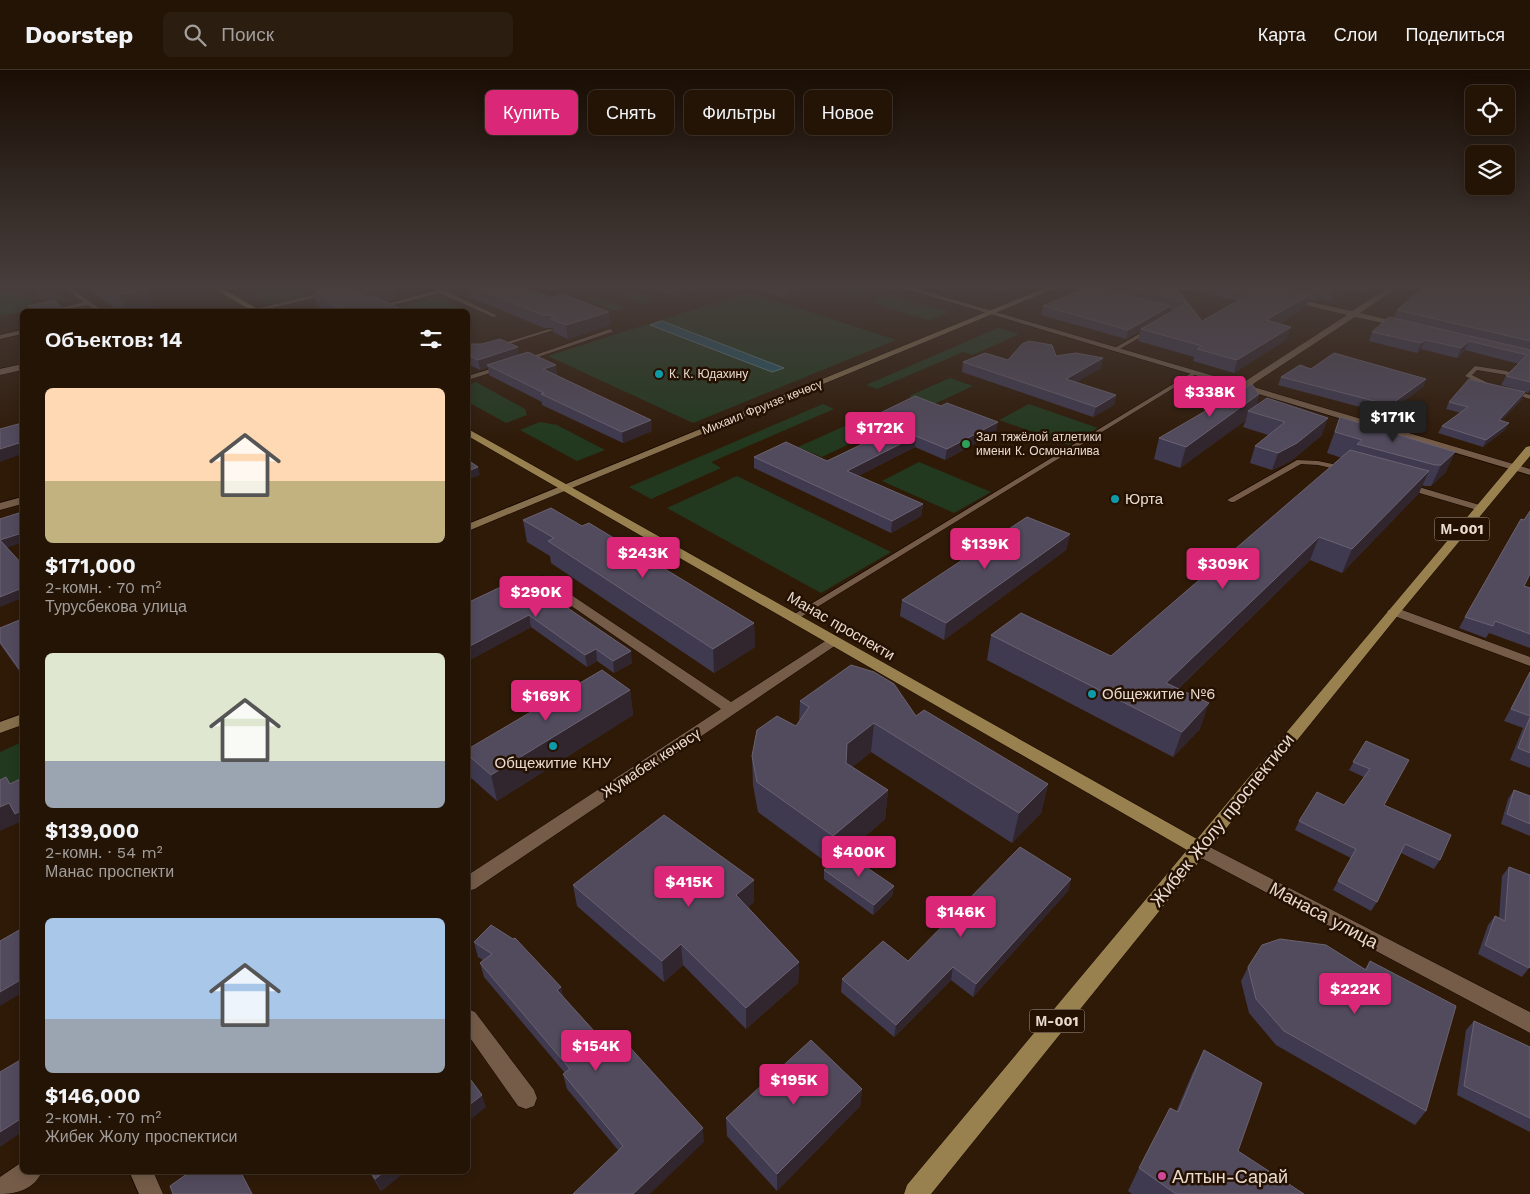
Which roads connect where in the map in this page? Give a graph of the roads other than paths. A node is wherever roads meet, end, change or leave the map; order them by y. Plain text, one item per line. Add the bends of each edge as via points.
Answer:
1 (521, 338) edge
2 (588, 338) edge
3 (931, 338) edge
4 (1080, 338) edge
5 (1135, 338) edge
6 (1316, 338) edge
7 (491, 347) edge
8 (1116, 349) junction
9 (518, 362) edge
10 (509, 365) edge
11 (20, 367) edge
12 (0, 372) edge
13 (1195, 372) junction
14 (1507, 372) edge
15 (470, 377) edge
16 (1244, 387) junction
17 (1497, 388) edge
18 (1506, 390) edge
19 (1530, 397) edge
20 (470, 433) edge
21 (1530, 449) edge
22 (1514, 467) junction
23 (1354, 471) edge
24 (1530, 472) edge
25 (1401, 485) edge
26 (564, 488) junction
27 (1232, 500) dead end
28 (20, 501) edge
29 (0, 507) edge
30 (1480, 508) junction
31 (470, 527) edge
32 (543, 580) dead end
33 (1394, 611) junction
34 (793, 618) junction
35 (835, 642) junction
36 (1530, 662) edge
37 (732, 710) junction
38 (20, 720) edge
39 (0, 728) edge
40 (1198, 848) junction
41 (470, 883) edge
42 (470, 1022) edge
43 (1530, 1023) edge
44 (526, 1098) dead end
45 (26, 1174) edge
46 (142, 1174) edge
47 (0, 1191) edge
48 (151, 1194) edge
49 (916, 1194) edge

1 - 7 lane
2 - 9 lane
3 - 26 main road, Михаил Фрунзе көчөсү
4 - 8 street
5 - 8 lane
6 - 16 street
8 - 13 street
10 - 15 lane
11 - 12 street
13 - 16 street
13 - 34 lane
14 - 17 lane via 1475,368 1468,376
16 - 22 street
18 - 19 lane
20 - 26 main road, Манас проспекти
21 - 22 main road, Жибек Жолу проспектиси / М-001
22 - 24 street
22 - 30 main road, Жибек Жолу проспектиси / М-001
23 - 27 lane via 1300,462
25 - 30 lane
26 - 31 main road, Михаил Фрунзе көчөсү
26 - 34 main road, Манас проспекти
28 - 29 street
30 - 33 main road, Жибек Жолу проспектиси / М-001
32 - 37 street
33 - 36 street
33 - 40 main road, Жибек Жолу проспектиси / М-001
34 - 35 main road, Манас проспекти
35 - 37 street, Жумабек көчөсү
35 - 40 main road, Манас проспекти
37 - 41 street, Жумабек көчөсү
38 - 39 main road
40 - 43 street, Манаса улица
40 - 49 main road, Жибек Жолу проспектиси / М-001
42 - 44 street
45 - 47 street
46 - 48 street

